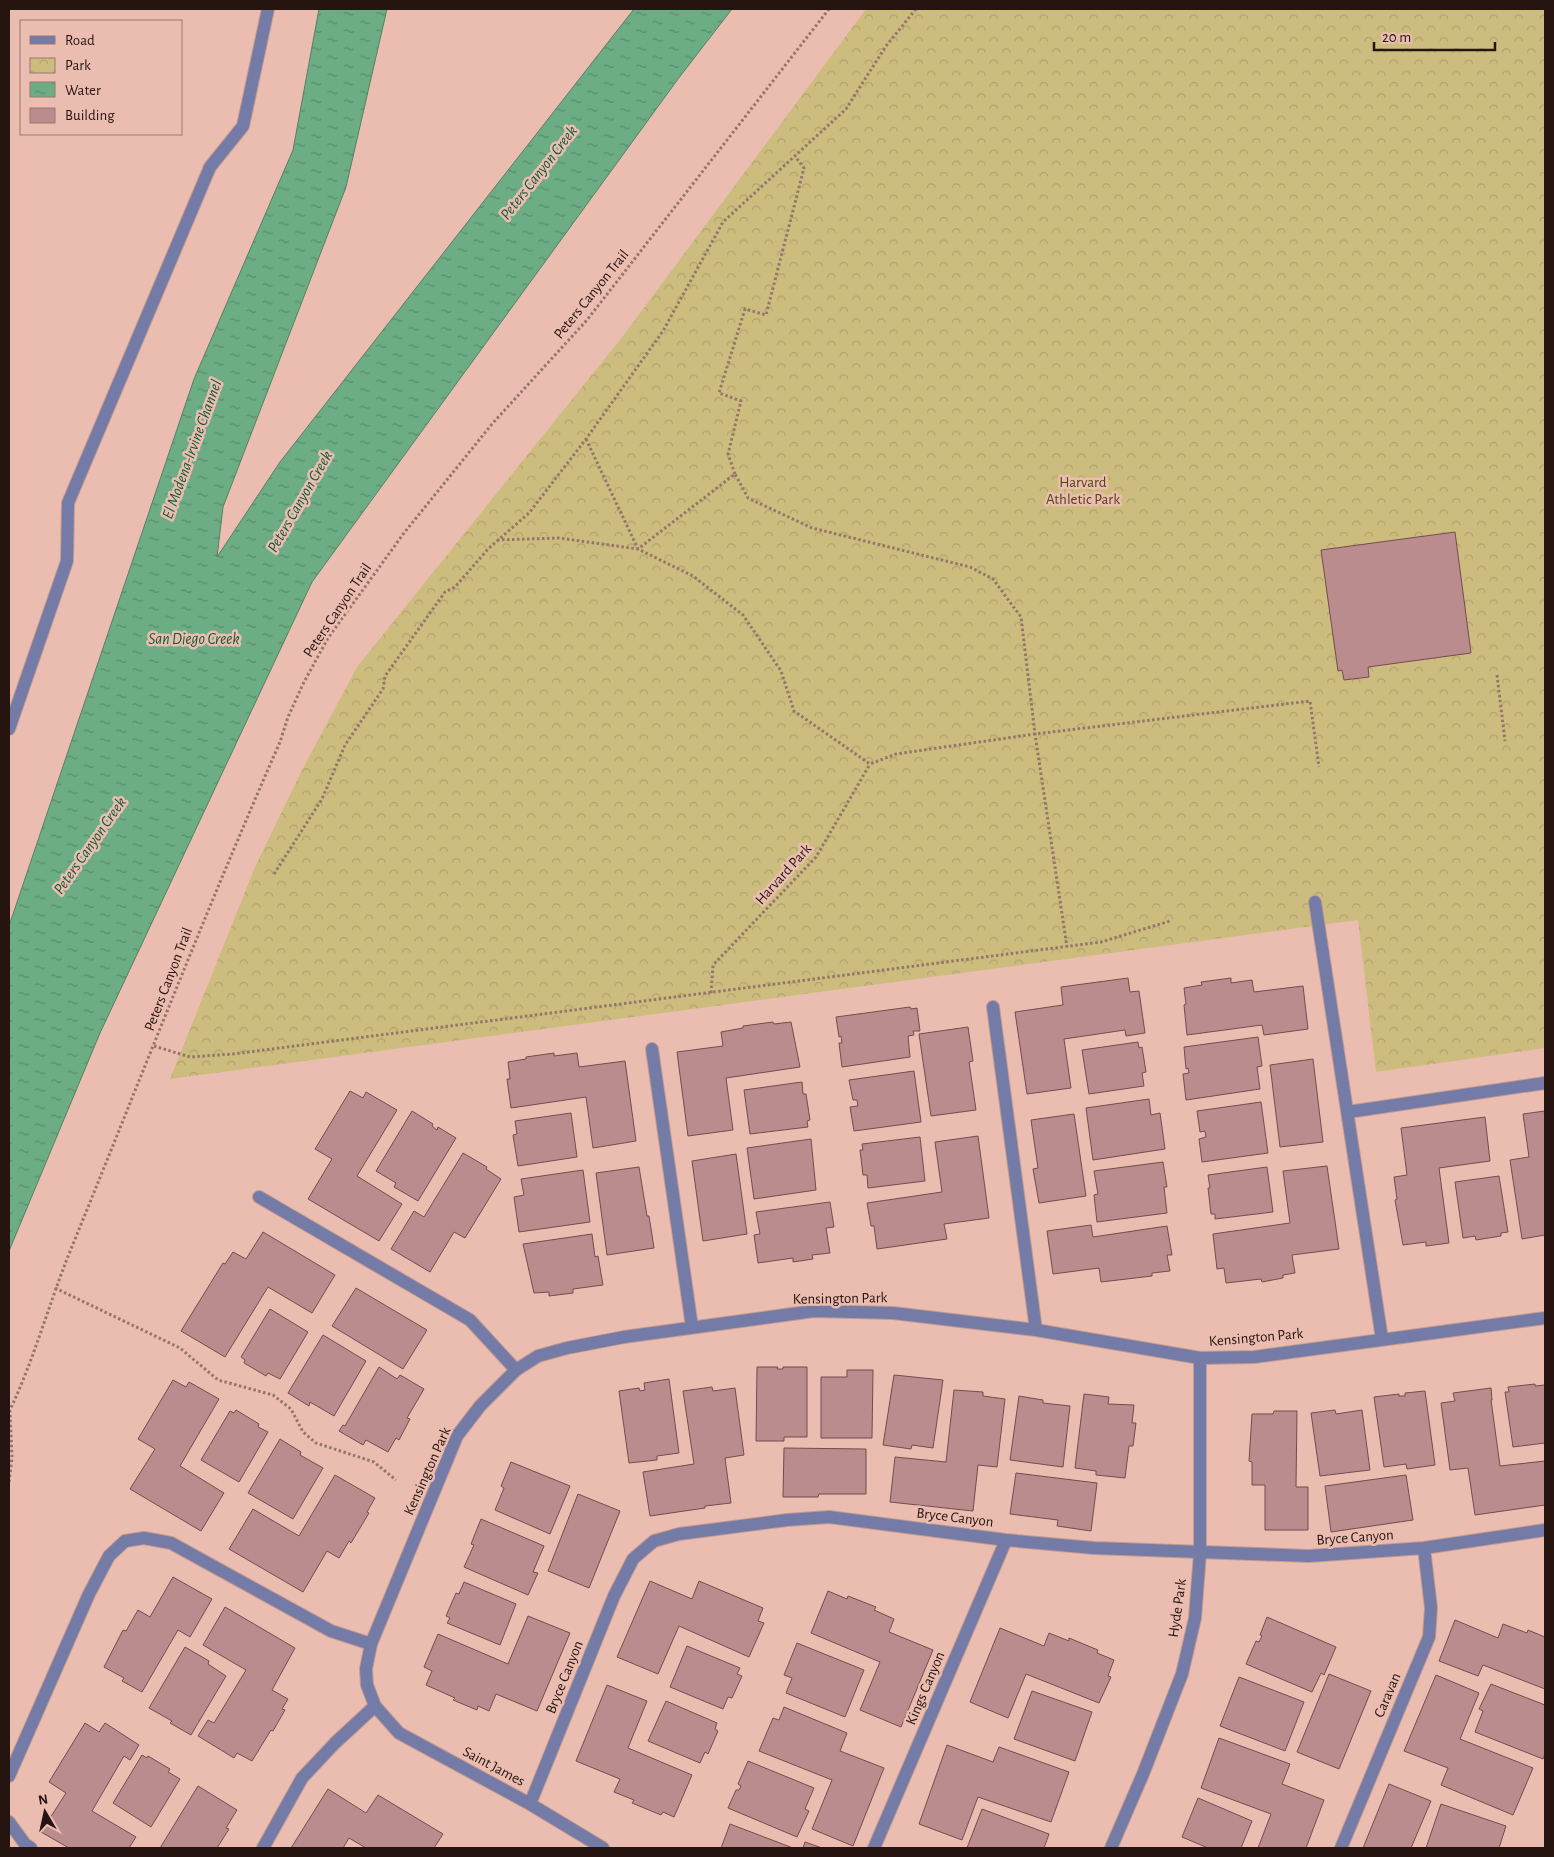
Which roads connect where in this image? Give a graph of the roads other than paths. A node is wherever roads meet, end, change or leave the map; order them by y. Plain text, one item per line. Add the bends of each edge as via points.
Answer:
1 (268, 9) edge
2 (9, 728) edge
3 (1315, 902) dead end
4 (993, 1007) dead end
5 (652, 1049) dead end
6 (1545, 1083) edge
7 (1348, 1112) junction
8 (259, 1197) dead end
9 (1545, 1318) edge
10 (692, 1327) junction
11 (1036, 1330) junction
12 (1382, 1339) junction
13 (1200, 1358) junction
14 (516, 1370) junction
15 (1545, 1530) edge
16 (1006, 1540) junction
17 (1424, 1548) junction
18 (1200, 1553) junction
19 (371, 1644) junction
20 (374, 1706) junction
21 (9, 1776) edge
22 (530, 1804) junction
23 (9, 1822) edge
24 (31, 1848) edge
25 (263, 1848) edge
26 (602, 1848) edge
27 (874, 1848) edge
28 (1111, 1848) edge
29 (1341, 1848) edge

1 - 2 street via 243,126 210,168 68,503 67,561
3 - 7 street
4 - 11 street
5 - 10 street
6 - 7 street
7 - 12 street
8 - 14 street via 470,1320
9 - 12 street, Kensington Park
10 - 11 street, Kensington Park via 814,1311 893,1313
10 - 14 street, Kensington Park via 567,1348 538,1356
11 - 13 street, Kensington Park
12 - 13 street, Kensington Park via 1254,1357
13 - 18 street, Hyde Park
14 - 19 street, Kensington Park via 480,1406 457,1436
15 - 17 street, Bryce Canyon
16 - 18 street, Bryce Canyon
16 - 22 street, Bryce Canyon via 829,1517 679,1534 654,1542 633,1559 614,1596
16 - 27 street, Kings Canyon
17 - 18 street, Bryce Canyon via 1309,1556
17 - 29 street, Caravan via 1431,1608 1429,1637
18 - 28 street, Hyde Park via 1195,1618 1182,1674 1144,1774
19 - 20 street, Kensington Park via 366,1677
19 - 21 street via 331,1630 171,1543 144,1538 124,1541 109,1556 89,1594
20 - 22 street, Saint James via 399,1733
20 - 25 street via 302,1778
22 - 26 street, Saint James
23 - 24 street

